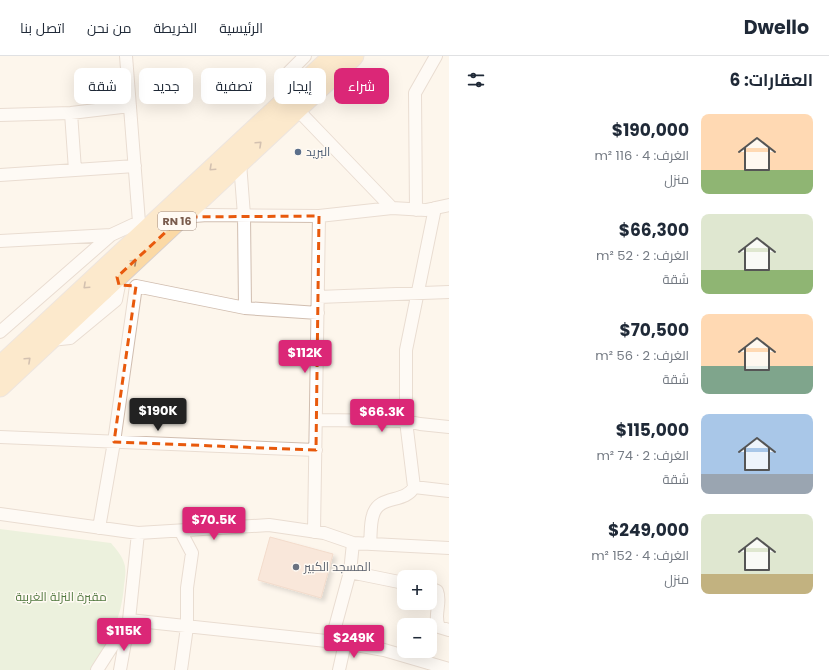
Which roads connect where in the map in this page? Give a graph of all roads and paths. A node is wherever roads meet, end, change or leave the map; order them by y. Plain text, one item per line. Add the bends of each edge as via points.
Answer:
1 (126, 56) edge
2 (304, 56) edge
3 (333, 56) edge
4 (354, 56) edge
5 (436, 56) edge
6 (294, 68) edge
7 (322, 68) edge
8 (326, 76) edge
9 (287, 104) edge
10 (289, 104) edge
11 (296, 104) edge
12 (130, 106) junction
13 (71, 113) junction
14 (0, 115) edge
15 (240, 163) junction
16 (135, 166) junction
17 (75, 170) junction
18 (0, 175) edge
19 (449, 205) edge
20 (392, 208) junction
21 (435, 208) junction
22 (416, 210) junction
23 (244, 215) junction
24 (319, 216) junction
25 (182, 217) junction
26 (140, 229) junction
27 (111, 235) junction
28 (0, 241) edge
29 (118, 281) junction
30 (136, 286) junction
31 (417, 292) junction
32 (449, 292) edge
33 (318, 297) junction
34 (245, 308) junction
35 (318, 313) junction
36 (0, 332) edge
37 (0, 366) edge
38 (0, 387) edge
39 (316, 420) junction
40 (406, 421) junction
41 (449, 427) edge
42 (0, 438) edge
43 (114, 442) junction
44 (316, 450) junction
45 (414, 487) junction
46 (449, 491) edge
47 (0, 514) edge
48 (99, 528) junction
49 (181, 532) junction
50 (314, 532) junction
51 (138, 533) junction
52 (353, 543) junction
53 (370, 544) junction
54 (449, 548) edge
55 (350, 572) junction
56 (397, 582) edge
57 (437, 591) edge
58 (129, 620) junction
59 (188, 627) junction
60 (449, 630) edge
61 (331, 642) junction
62 (345, 644) junction
63 (420, 666) edge
64 (449, 669) edge
65 (97, 670) edge
66 (120, 670) edge
67 (181, 670) edge
68 (339, 670) edge

1 - 12 street
2 - 6 street
3 - 7 main road, RN 16
4 - 8 main road, RN 16
5 - 22 street via 415,93
9 -> 26 main road, RN 16
15 -> 10 main road, RN 16
11 - 20 street
12 - 13 street
12 - 16 street
13 - 14 street
13 - 17 street
15 - 23 street
15 - 25 main road, RN 16
16 - 17 street
16 - 26 street
17 - 18 street
19 - 21 street
20 - 22 street
20 - 24 street
21 - 22 street
21 - 31 street
23 - 24 street
23 - 25 street
23 - 34 street
24 - 33 street
29 -> 25 main road, RN 16
26 - 27 street
26 -> 37 main road, RN 16
27 - 28 street
27 - 36 street
29 - 30 street
38 -> 29 main road, RN 16
30 - 34 street
30 - 43 street
31 - 32 street
31 - 33 street
31 - 40 street via 406,350
33 - 35 street
34 - 35 street
35 - 39 street
39 - 40 street
39 - 44 street
40 - 41 street
40 - 45 street
42 - 43 street
43 - 44 street
43 - 48 street
44 - 50 street
45 - 46 street
45 - 53 street via 404,497 389,499 379,504 373,515
47 - 48 street
48 - 51 street
49 - 50 street via 269,525
49 - 51 street
49 - 59 street via 192,553 188,588
50 - 52 street
51 - 58 street
52 - 53 street
52 - 55 street
53 - 54 street
55 - 56 street
55 - 61 street
57 - 60 street via 439,595 436,623 439,627
58 - 59 street
58 - 65 street
58 - 66 street
59 - 61 street
59 - 67 street
61 - 62 street
62 - 63 street via 384,650
62 - 68 street
63 - 64 street

